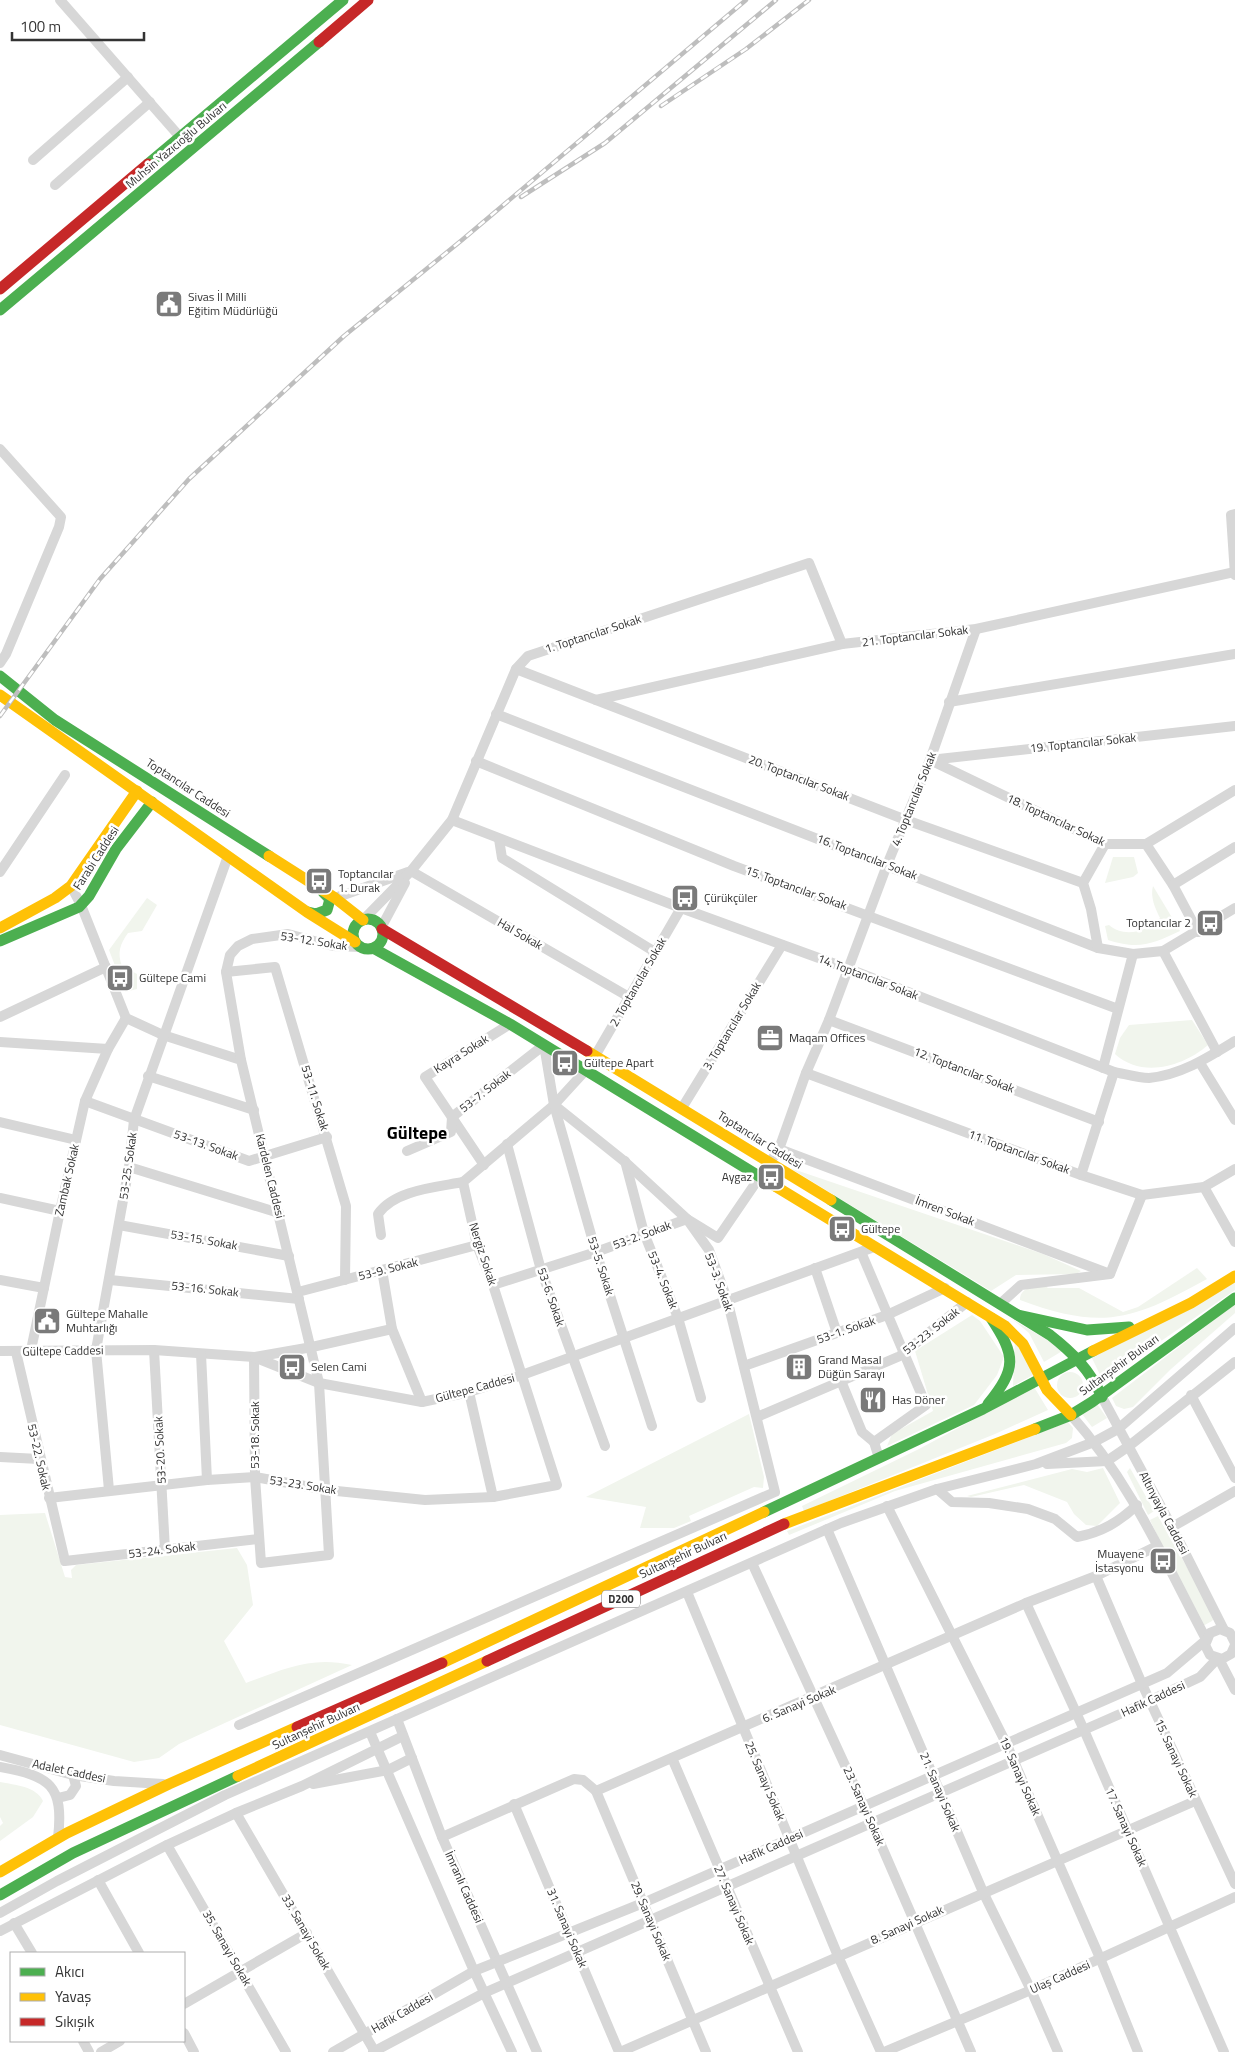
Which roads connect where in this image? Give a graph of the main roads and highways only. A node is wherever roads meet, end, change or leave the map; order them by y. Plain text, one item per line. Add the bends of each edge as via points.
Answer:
1 (343, 0) edge
2 (368, 0) edge
3 (0, 290) edge
4 (0, 310) edge
5 (0, 676) edge
6 (0, 695) edge
7 (52, 725) junction
8 (137, 791) junction
9 (152, 802) junction
10 (323, 892) junction
11 (307, 912) junction
12 (364, 920) junction
13 (0, 928) edge
14 (382, 928) junction
15 (0, 941) edge
16 (358, 944) junction
17 (373, 948) junction
18 (1235, 1276) edge
19 (1235, 1298) edge
20 (1018, 1315) junction
21 (991, 1318) junction
22 (1156, 1320) junction
23 (1080, 1357) junction
24 (1041, 1380) junction
25 (1102, 1397) junction
26 (983, 1410) junction
27 (1071, 1415) junction
28 (0, 1872) edge
29 (0, 1895) edge

1 - 3 main road, Muhsin Yazıcıoğlu Bulvarı
2 - 4 main road, Muhsin Yazıcıoğlu Bulvarı
5 - 7 main road, Toptancılar Caddesi
6 - 7 main road, Toptancılar Caddesi
7 - 8 main road, Toptancılar Caddesi
7 - 10 main road, Toptancılar Caddesi
8 - 9 main road, Toptancılar Caddesi
8 - 13 main road, Farabi Caddesi via 71,886
9 - 11 main road, Toptancılar Caddesi
9 - 15 main road, Farabi Caddesi via 116,849 81,905
10 - 11 main road via 330,899 327,910 316,914
10 - 12 main road, Toptancılar Caddesi
11 - 16 main road, Toptancılar Caddesi
12 - 14 main road via 374,920
12 - 16 main road via 354,929
14 - 17 main road via 381,941
14 - 20 main road, Toptancılar Caddesi
16 - 17 main road
17 - 21 main road via 510,1024
18 - 22 main road, Sultanşehir Bulvarı / D200
19 - 25 main road, Sultanşehir Bulvarı / D200
20 - 22 main road via 1070,1328 1112,1332
20 - 23 main road, Toptancılar Caddesi
21 - 24 main road via 1019,1336
21 - 26 main road via 1009,1346 1012,1361 1008,1380
22 - 23 main road, Sultanşehir Bulvarı / D200
23 - 24 main road, Sultanşehir Bulvarı / D200
23 - 25 main road, Toptancılar Caddesi
24 - 26 main road, Sultanşehir Bulvarı / D200
24 - 27 main road
25 - 27 main road, Sultanşehir Bulvarı / D200
26 - 28 main road, Sultanşehir Bulvarı / D200 via 426,1670 169,1784 58,1838
27 - 29 main road, Sultanşehir Bulvarı / D200 via 771,1529 73,1853

